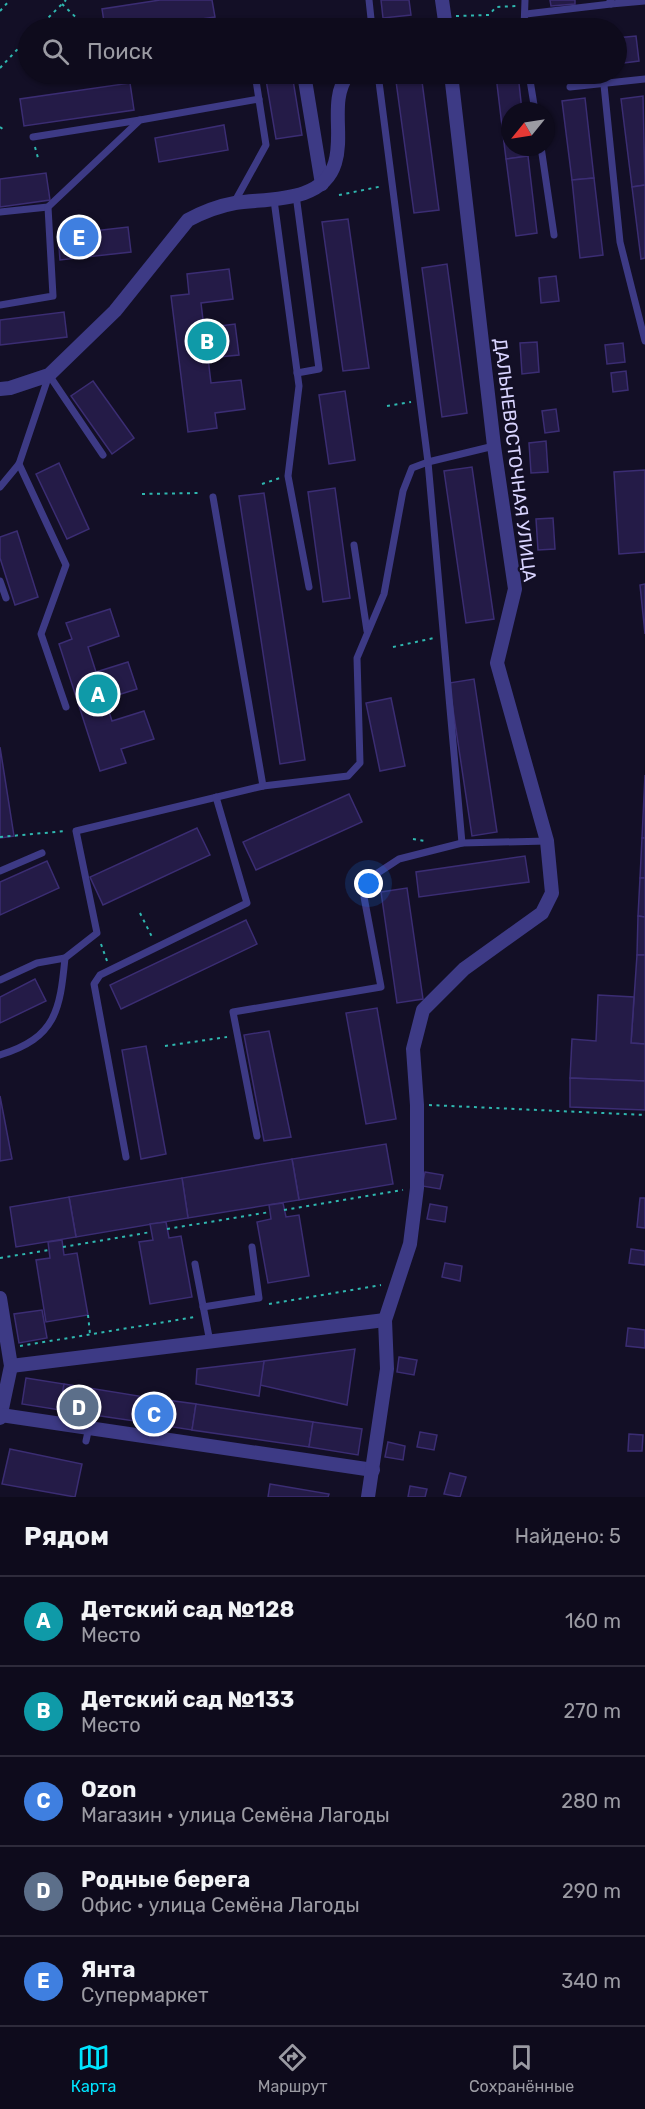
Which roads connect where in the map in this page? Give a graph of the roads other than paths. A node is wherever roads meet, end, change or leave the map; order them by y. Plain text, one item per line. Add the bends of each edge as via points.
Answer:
1 (369, 0) edge
2 (442, 0) edge
3 (525, 0) edge
4 (645, 1) edge
5 (610, 2) edge
6 (526, 14) junction
7 (371, 18) edge
8 (447, 18) edge
9 (525, 18) edge
10 (645, 79) edge
11 (627, 82) edge
12 (257, 84) edge
13 (306, 84) edge
14 (345, 84) edge
15 (379, 84) edge
16 (452, 84) edge
17 (531, 84) edge
18 (611, 84) edge
19 (604, 85) junction
20 (570, 87) dead end
21 (259, 99) junction
22 (534, 102) edge
23 (140, 120) junction
24 (33, 137) dead end
25 (542, 156) edge
26 (322, 184) junction
27 (296, 195) junction
28 (274, 200) junction
29 (234, 203) junction
30 (48, 207) junction
31 (0, 212) edge
32 (554, 235) dead end
33 (0, 305) edge
34 (645, 341) edge
35 (297, 373) junction
36 (49, 375) junction
37 (0, 389) edge
38 (494, 446) junction
39 (103, 455) dead end
40 (428, 462) junction
41 (19, 464) junction
42 (0, 487) edge
43 (213, 497) dead end
44 (354, 545) dead end
45 (0, 580) edge
46 (309, 587) dead end
47 (6, 598) dead end
48 (368, 633) junction
49 (66, 707) dead end
50 (263, 786) junction
51 (216, 797) junction
52 (547, 841) junction
53 (462, 843) junction
54 (42, 853) dead end
55 (0, 871) edge
56 (65, 958) junction
57 (0, 980) edge
58 (0, 1055) edge
59 (257, 1136) dead end
60 (126, 1157) dead end
61 (252, 1246) dead end
62 (195, 1264) dead end
63 (0, 1298) edge
64 (203, 1307) junction
65 (385, 1320) junction
66 (210, 1341) junction
67 (11, 1366) junction
68 (1, 1416) edge
69 (89, 1427) junction
70 (86, 1441) dead end
71 (373, 1470) junction
72 (368, 1497) edge

1 - 7 lane
2 - 8 street
3 - 6 lane
4 - 5 lane
5 - 6 lane
6 - 9 lane
10 - 11 lane
12 - 21 lane
13 - 26 street
14 - 26 street via 337,107 338,152 332,174
15 - 40 lane
16 - 38 street, ДАЛЬНЕВОСТОЧНАЯ УЛИЦА
17 - 22 lane
18 - 19 lane
19 - 20 lane
19 - 34 lane via 620,242
21 - 23 lane
21 - 29 lane via 266,145
23 - 24 lane
23 - 30 lane
25 - 32 lane
26 - 27 street
27 - 28 street
27 - 35 lane via 319,369
28 - 29 street
28 - 35 lane
29 - 36 street via 188,220 115,311
30 - 31 lane
30 - 33 lane via 53,296
35 - 46 lane via 299,386 288,476
36 - 37 street
36 - 39 lane
36 - 41 lane
38 - 40 lane
38 - 52 street, ДАЛЬНЕВОСТОЧНАЯ УЛИЦА via 515,589 496,663
40 - 48 lane via 412,468 403,491 384,594
40 - 53 lane
41 - 42 lane
41 - 49 lane via 66,565 41,634
43 - 50 lane
44 - 48 lane
45 - 47 lane
48 - 50 lane via 357,658 360,763 348,776
50 - 51 lane
51 - 56 lane via 76,831 97,933
51 - 60 lane via 246,903 100,975 94,984
52 - 53 lane
52 - 65 street, ДАЛЬНЕВОСТОЧНАЯ УЛИЦА via 552,893 542,913 464,969 423,1010 413,1049 417,1188 410,1244
53 - 59 lane via 399,859 370,878 364,897 381,987 233,1012
54 - 55 lane
56 - 57 lane via 37,963
56 - 58 lane via 61,1000 45,1030 17,1050
61 - 64 lane via 260,1298
62 - 64 lane
63 - 67 street
64 - 66 lane
65 - 66 street
65 - 71 street, ДАЛЬНЕВОСТОЧНАЯ УЛИЦА via 387,1369
66 - 67 street
67 - 68 street
68 - 69 street
69 - 70 lane
69 - 71 street
71 - 72 street, ДАЛЬНЕВОСТОЧНАЯ УЛИЦА

